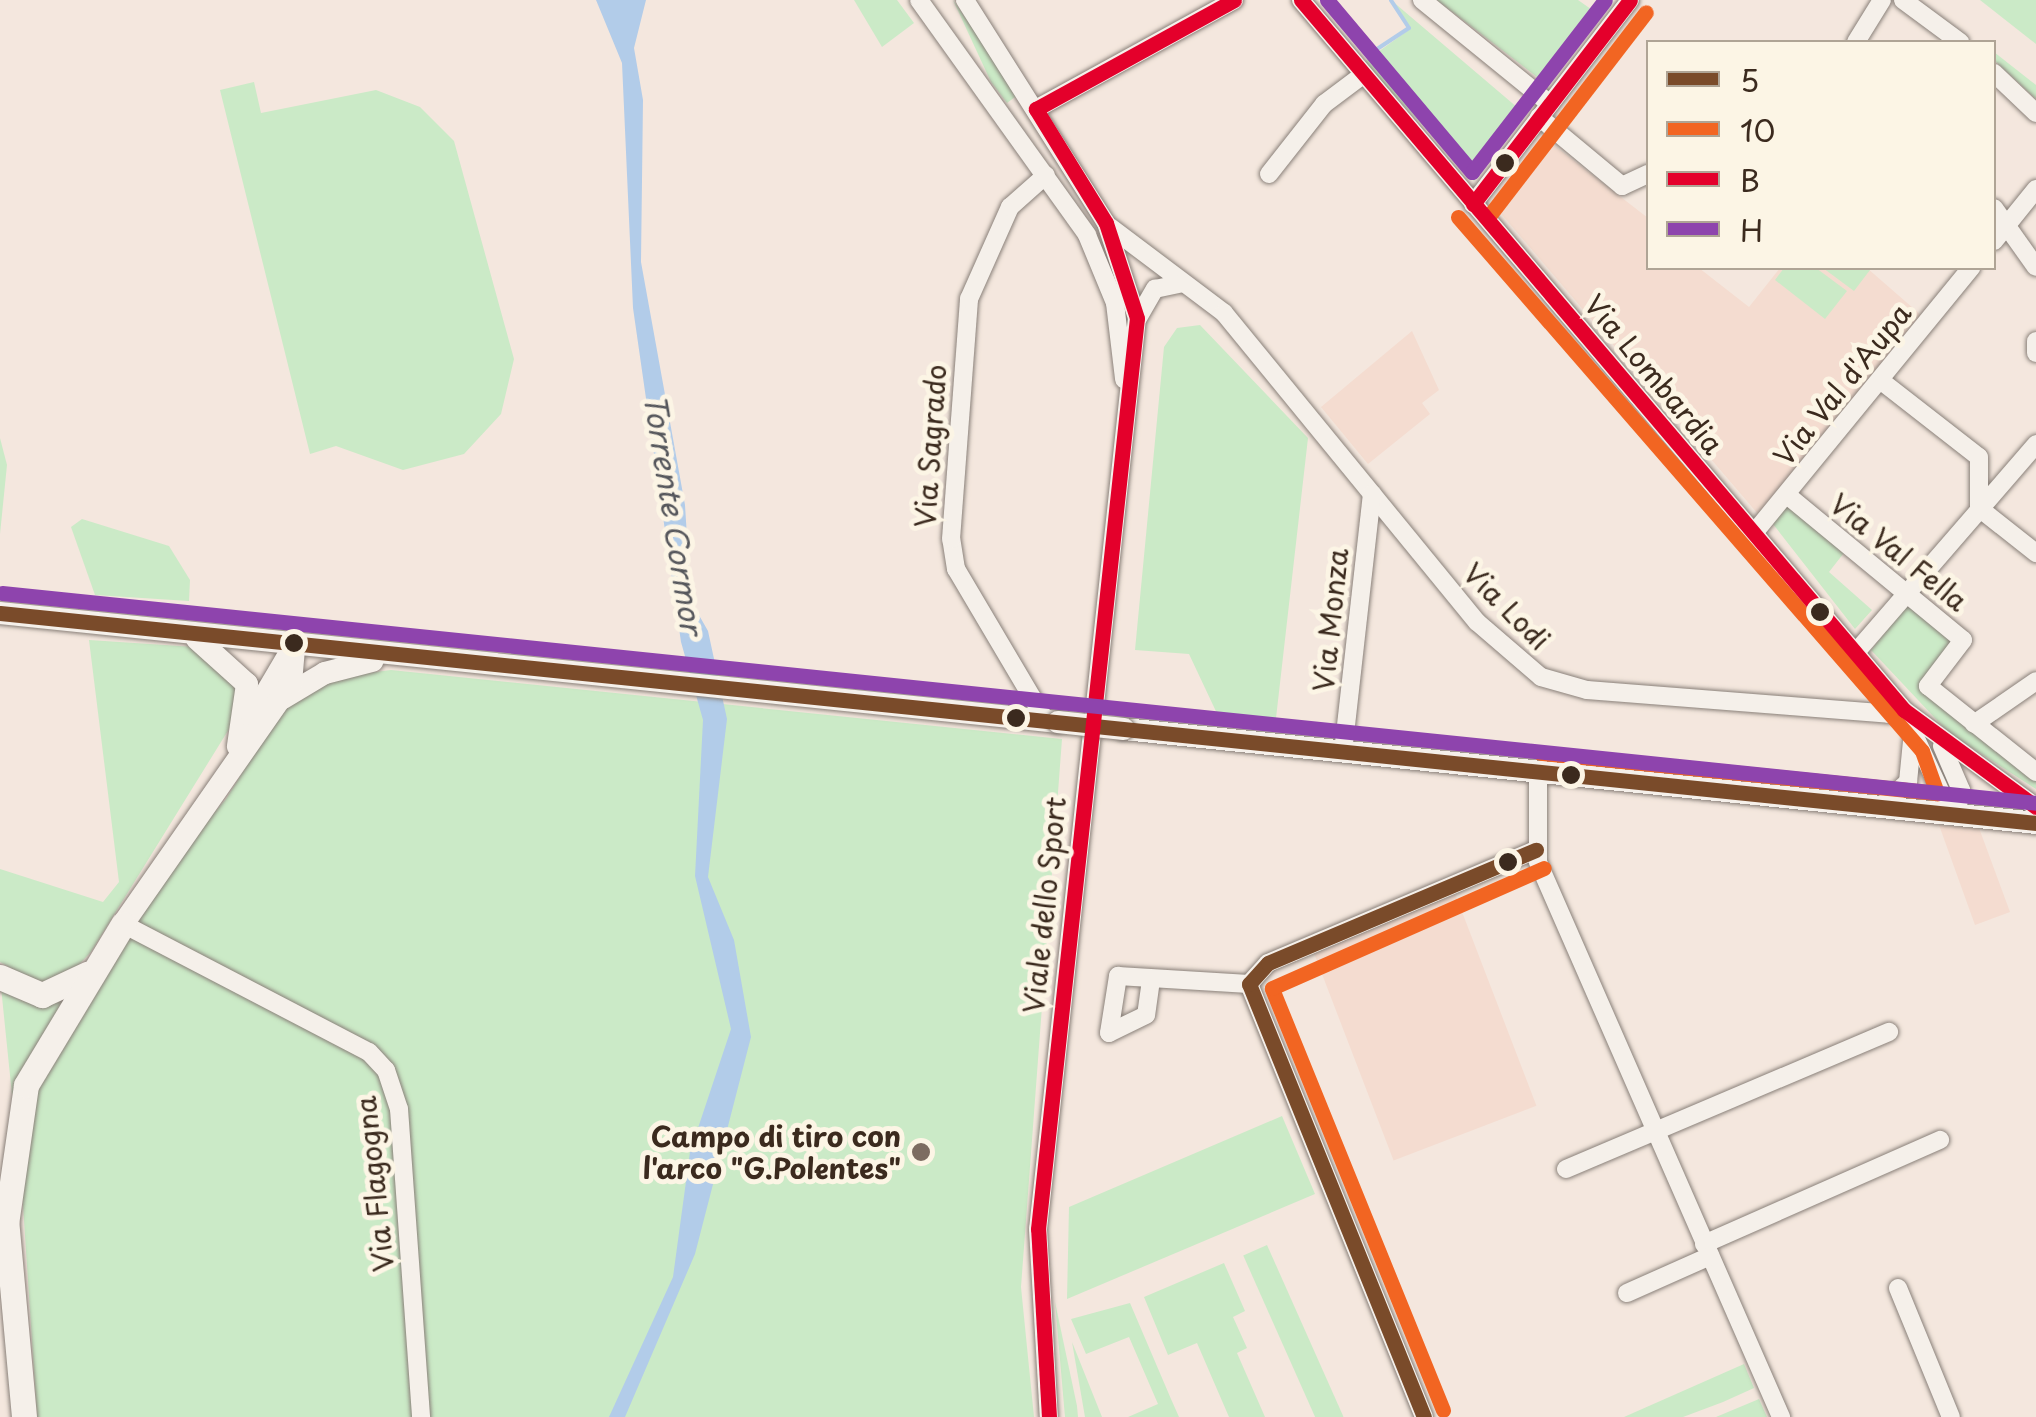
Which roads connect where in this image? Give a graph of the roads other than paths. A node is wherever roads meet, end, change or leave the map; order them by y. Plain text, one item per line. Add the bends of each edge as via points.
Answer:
1 (919, 0) edge
2 (939, 0) edge
3 (965, 0) edge
4 (1234, 0) edge
5 (1301, 0) edge
6 (1422, 0) edge
7 (1630, 0) edge
8 (1882, 0) edge
9 (1903, 0) edge
10 (1857, 40) edge
11 (1957, 40) edge
12 (952, 44) junction
13 (1996, 75) edge
14 (1360, 77) junction
15 (1035, 108) junction
16 (1544, 111) junction
17 (2036, 113) edge
18 (1010, 126) junction
19 (1270, 174) dead end
20 (1046, 175) junction
21 (1646, 175) edge
22 (2036, 189) edge
23 (1472, 204) junction
24 (1999, 214) edge
25 (1106, 223) junction
26 (1087, 235) junction
27 (1120, 254) junction
28 (2036, 267) edge
29 (1970, 270) edge
30 (1183, 283) junction
31 (1202, 294) junction
32 (1138, 318) junction
33 (2036, 342) edge
34 (2036, 353) edge
35 (1880, 380) junction
36 (1125, 399) junction
37 (2036, 444) edge
38 (1372, 494) junction
39 (1787, 495) junction
40 (1979, 508) junction
41 (1754, 534) junction
42 (2036, 553) edge
43 (1909, 594) junction
44 (0, 613) edge
45 (189, 634) junction
46 (294, 646) junction
47 (1857, 651) junction
48 (398, 656) junction
49 (2036, 681) edge
50 (280, 700) junction
51 (1902, 707) junction
52 (1052, 722) junction
53 (1974, 724) junction
54 (1911, 730) junction
55 (1940, 740) junction
56 (236, 752) junction
57 (1343, 752) junction
58 (2036, 772) edge
59 (1538, 773) junction
60 (1880, 807) junction
61 (2036, 807) edge
62 (1953, 814) junction
63 (2036, 823) edge
64 (1536, 850) junction
65 (123, 924) junction
66 (92, 972) junction
67 (0, 977) edge
68 (1150, 980) dead end
69 (1249, 984) junction
70 (1889, 1032) dead end
71 (1654, 1132) junction
72 (1940, 1140) dead end
73 (0, 1161) edge
74 (1566, 1169) dead end
75 (6, 1224) junction
76 (1707, 1250) junction
77 (1898, 1288) dead end
78 (1627, 1293) dead end
79 (24, 1417) edge
80 (421, 1417) edge
81 (1049, 1417) edge
82 (1424, 1417) edge
83 (1781, 1417) edge
84 (1950, 1417) edge

1 - 12 street, Viale dello Sport
2 - 12 street
3 - 15 street, Viale dello Sport
4 - 15 street
5 - 14 street, Via Lombardia
6 - 16 street
7 - 16 street
8 - 10 street
9 - 11 street
12 - 18 street, Viale dello Sport
13 - 17 street
14 - 19 street via 1324,104
14 - 23 street, Via Lombardia
15 - 18 street
15 - 25 street, Viale dello Sport
16 - 21 street via 1622,186
16 - 23 street
18 - 20 street, Viale dello Sport
20 - 26 street, Viale dello Sport
20 - 52 street, Via Sagrado via 1010,206 969,299 951,539 956,569
22 - 24 street
23 - 41 street, Via Lombardia
24 - 28 street
25 - 27 street, Viale dello Sport
25 - 31 street, Via Lodi
26 - 27 street, Via Lodi
26 - 36 street, Viale dello Sport via 1115,304
27 - 30 street, Via Lodi
27 - 32 street, Viale dello Sport
29 - 35 street, Via Val d'Aupa
30 - 31 street, Via Lodi
30 - 32 street via 1155,289
31 - 38 street, Via Lodi
32 - 36 street, Viale dello Sport
33 - 34 street
35 - 39 street, Via Val d'Aupa
35 - 40 street via 1980,457
36 - 81 street, Viale dello Sport via 1038,1229
37 - 40 street
38 - 51 street, Via Lodi via 1477,622 1542,677 1587,690 1890,714
38 - 57 street, Via Monza
39 - 41 street, Via Val d'Aupa
39 - 43 street, Via Val Fella
40 - 42 street
40 - 43 street
41 - 47 street, Via Lombardia
43 - 47 street
43 - 53 street, Via Val Fella via 1964,640 1928,686
44 - 45 main road
45 - 46 main road
45 - 56 main road via 234,663 246,684
46 - 48 main road
46 - 50 main road via 296,671
46 - 56 main road
47 - 51 street, Via Lombardia
48 - 50 main road via 325,672
48 - 52 main road
49 - 53 street
50 - 56 main road
51 - 54 street, Via Lombardia
51 - 55 street, Via Lombardia
52 - 57 main road, bridge
53 - 58 street, Via Val Fella
54 - 60 street, Via Lombardia via 1908,782
54 - 62 street, Via Lombardia
55 - 61 street, Via Lombardia
55 - 62 street, Via Lombardia via 1962,790
56 - 65 main road
57 - 59 main road
59 - 60 main road
59 - 64 street
60 - 62 main road
62 - 63 main road
64 - 69 street via 1276,960
64 - 71 street
65 - 66 highway
65 - 80 street, Via Flagogna via 369,1052 386,1070 399,1108
66 - 67 highway via 42,995
66 - 75 highway via 22,1097
68 - 69 street
69 - 82 street
70 - 71 street
71 - 74 street
71 - 76 street
72 - 76 street
73 - 75 highway
75 - 79 highway
76 - 78 street
76 - 83 street
77 - 84 street

